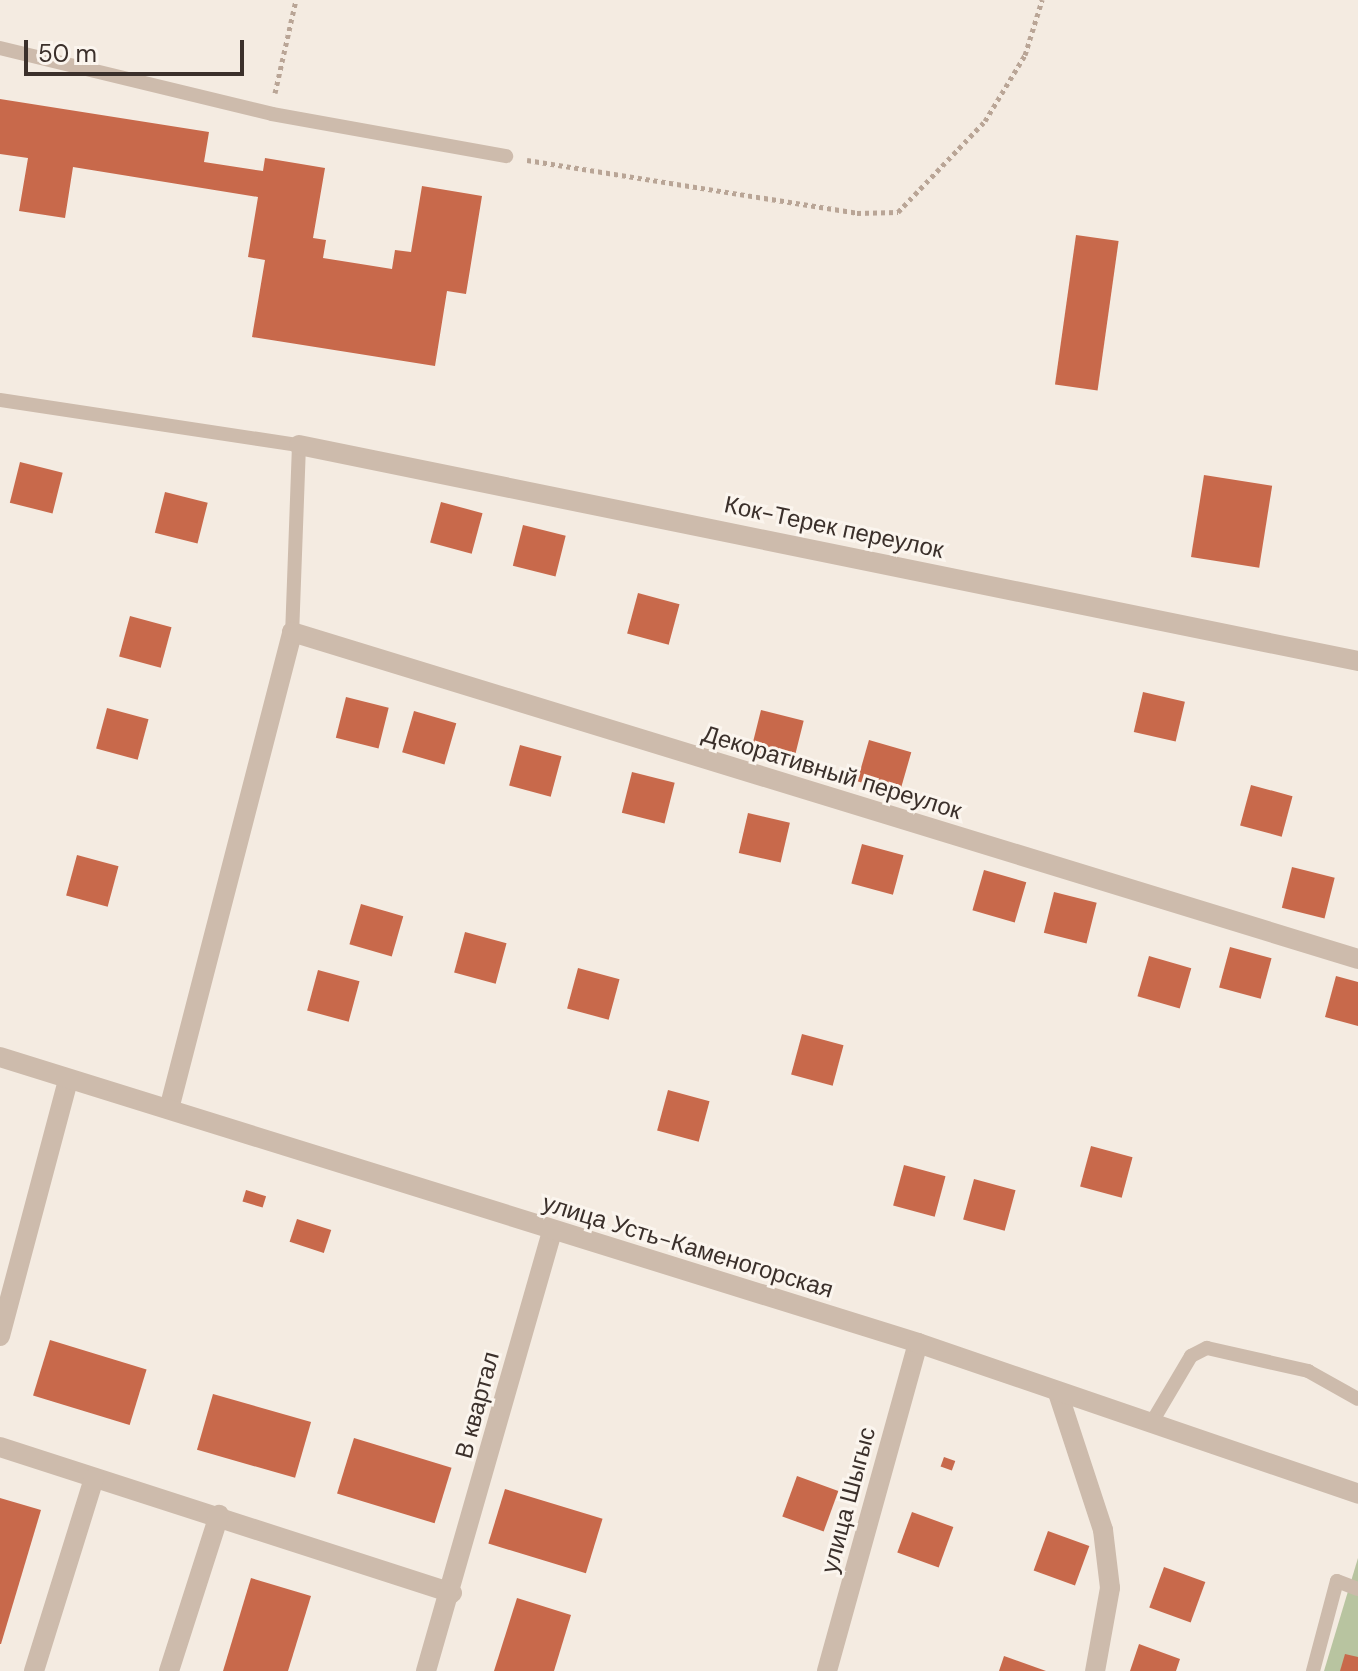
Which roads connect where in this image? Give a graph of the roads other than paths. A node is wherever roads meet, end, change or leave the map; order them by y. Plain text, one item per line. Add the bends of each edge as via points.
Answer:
1 (0, 48) edge
2 (506, 156) road end
3 (0, 400) edge
4 (299, 445) junction
5 (292, 632) junction
6 (1358, 661) edge
7 (1358, 959) edge
8 (0, 1057) edge
9 (68, 1080) junction
10 (169, 1109) junction
11 (552, 1232) junction
12 (0, 1336) edge
13 (918, 1343) junction
14 (1058, 1393) junction
15 (1358, 1399) edge
16 (1152, 1422) junction
17 (0, 1447) edge
18 (94, 1478) junction
19 (1358, 1494) edge
20 (219, 1515) junction
21 (1358, 1589) edge
22 (452, 1593) junction
23 (34, 1671) edge
24 (169, 1671) edge
25 (426, 1671) edge
26 (827, 1671) edge
27 (1095, 1671) edge
28 (1313, 1671) edge

1 - 2 lane via 272,114
3 - 4 lane
4 - 5 lane
4 - 6 street, Кок-Терек переулок
5 - 7 street, Декоративный переулок
5 - 10 street
8 - 9 street, улица Усть-Каменогорская
9 - 10 street, улица Усть-Каменогорская
9 - 12 street
10 - 11 street, улица Усть-Каменогорская
11 - 13 street, улица Усть-Каменогорская
11 - 22 street, В квартал
13 - 14 street, улица Усть-Каменогорская
13 - 26 street, улица Шыгыс
14 - 16 street, улица Усть-Каменогорская
14 - 27 street via 1103,1530 1110,1588
15 - 16 lane via 1308,1371 1207,1348 1191,1356
16 - 19 street, улица Усть-Каменогорская
17 - 18 street
18 - 20 street
18 - 23 street
20 - 22 street
20 - 24 street
21 - 28 lane via 1337,1581
22 - 25 street, В квартал

